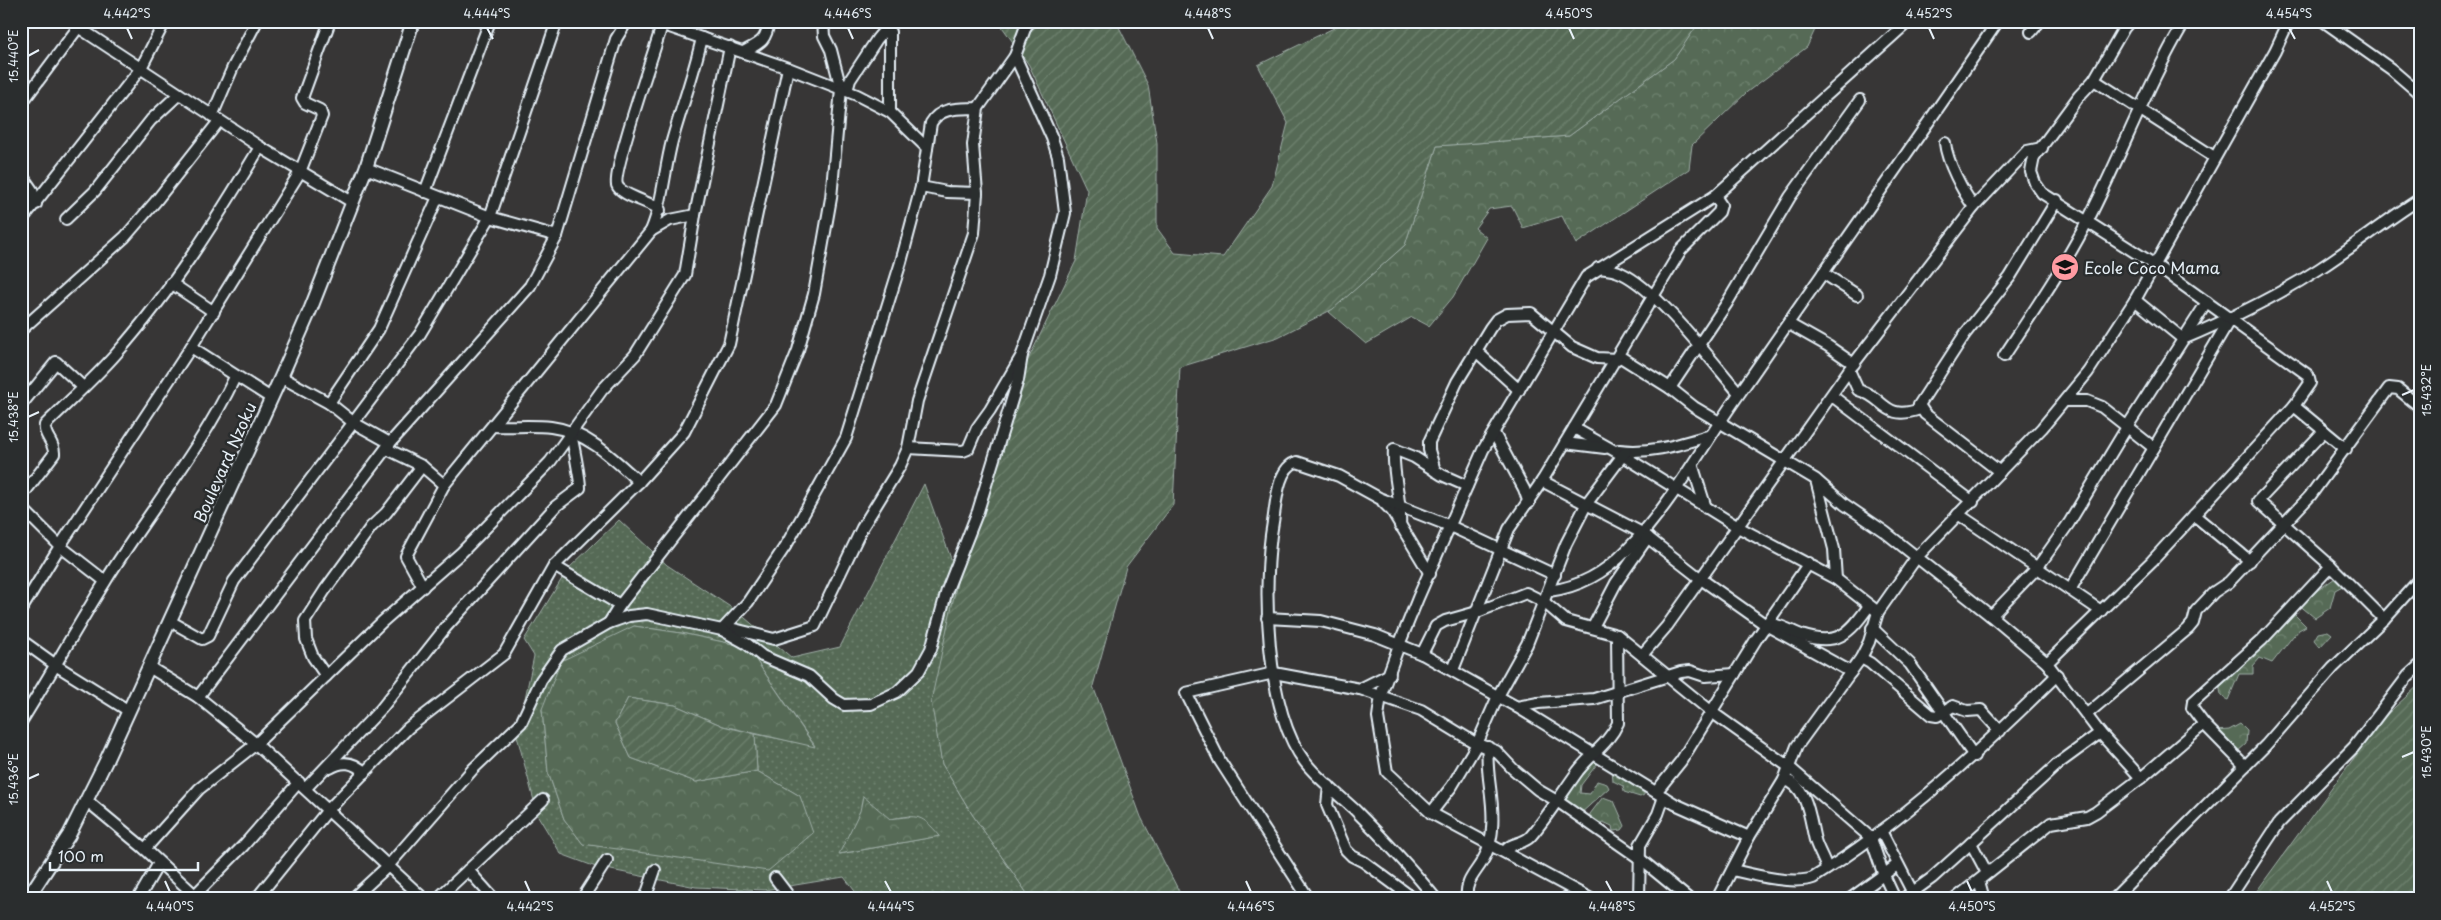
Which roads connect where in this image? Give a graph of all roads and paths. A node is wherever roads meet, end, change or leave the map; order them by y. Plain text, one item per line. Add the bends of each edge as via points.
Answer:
1 (166, 21) edge
2 (257, 21) edge
3 (330, 21) edge
4 (413, 21) edge
5 (490, 21) edge
6 (557, 21) edge
7 (627, 21) edge
8 (652, 21) edge
9 (693, 21) edge
10 (769, 21) edge
11 (823, 21) edge
12 (1031, 21) edge
13 (1909, 21) edge
14 (1998, 21) edge
15 (2040, 21) edge
16 (2130, 21) edge
17 (2185, 21) edge
18 (2289, 21) edge
19 (2324, 21) edge
20 (81, 24) edge
21 (662, 25) junction
22 (687, 32) junction
23 (2031, 32) dead end
24 (702, 38) junction
25 (730, 47) junction
26 (743, 52) junction
27 (1015, 56) junction
28 (141, 68) junction
29 (788, 68) junction
30 (2094, 80) junction
31 (845, 89) junction
32 (180, 94) junction
33 (2420, 94) edge
34 (1860, 100) dead end
35 (21, 104) edge
36 (978, 108) junction
37 (2140, 109) junction
38 (890, 112) junction
39 (216, 118) junction
40 (1945, 143) dead end
41 (260, 147) junction
42 (927, 148) junction
43 (2042, 148) junction
44 (2214, 157) junction
45 (366, 168) junction
46 (300, 172) junction
47 (21, 174) edge
48 (921, 187) junction
49 (426, 192) junction
50 (977, 193) junction
51 (1714, 196) junction
52 (438, 197) junction
53 (2420, 199) edge
54 (2057, 200) junction
55 (352, 202) junction
56 (36, 204) junction
57 (1974, 207) junction
58 (660, 210) junction
59 (695, 215) junction
60 (490, 217) junction
61 (66, 219) dead end
62 (21, 221) edge
63 (2088, 221) junction
64 (652, 232) junction
65 (557, 236) junction
66 (2155, 265) junction
67 (1598, 268) junction
68 (1823, 273) junction
69 (171, 283) junction
70 (1857, 295) dead end
71 (1653, 298) junction
72 (2135, 300) junction
73 (2207, 302) junction
74 (214, 312) junction
75 (2230, 319) junction
76 (1789, 324) junction
77 (21, 330) edge
78 (1554, 332) junction
79 (2183, 339) junction
80 (1698, 346) junction
81 (192, 347) junction
82 (1476, 351) junction
83 (1022, 355) junction
84 (2004, 356) dead end
85 (1618, 358) junction
86 (1852, 367) junction
87 (235, 377) junction
88 (281, 377) junction
89 (83, 387) junction
90 (1670, 388) junction
91 (1519, 390) junction
92 (1740, 393) junction
93 (1832, 396) junction
94 (23, 398) edge
95 (271, 398) junction
96 (2065, 401) junction
97 (329, 403) junction
98 (2294, 406) junction
99 (2420, 406) edge
100 (1920, 409) junction
101 (1720, 422) junction
102 (354, 423) junction
103 (493, 426) junction
104 (2127, 427) junction
105 (1574, 428) junction
106 (2324, 431) junction
107 (1494, 433) junction
108 (572, 434) junction
109 (1711, 435) junction
110 (1565, 443) junction
111 (389, 446) junction
112 (908, 448) junction
113 (2154, 448) junction
114 (1611, 449) junction
115 (2346, 449) junction
116 (1624, 453) junction
117 (1786, 460) junction
118 (422, 466) junction
119 (1693, 467) junction
120 (1435, 471) junction
121 (2000, 472) junction
122 (1815, 479) junction
123 (1542, 481) junction
124 (639, 482) junction
125 (444, 485) junction
126 (1467, 486) junction
127 (1675, 489) junction
128 (21, 497) edge
129 (1379, 498) junction
130 (1529, 502) junction
131 (1973, 502) junction
132 (1587, 503) junction
133 (1402, 507) junction
134 (21, 508) edge
135 (1706, 508) junction
136 (1958, 514) junction
137 (2194, 515) junction
138 (1400, 526) junction
139 (1450, 526) junction
140 (2284, 526) junction
141 (1738, 527) junction
142 (1645, 535) junction
143 (60, 546) junction
144 (1500, 550) junction
145 (1916, 558) junction
146 (2250, 561) junction
147 (1809, 563) junction
148 (554, 566) junction
149 (2331, 566) junction
150 (2037, 568) junction
151 (1430, 574) junction
152 (1555, 575) junction
153 (1700, 579) junction
154 (1836, 579) junction
155 (2420, 579) edge
156 (105, 581) junction
157 (423, 587) junction
158 (2070, 590) junction
159 (1549, 591) junction
160 (1544, 602) junction
161 (620, 605) junction
162 (1874, 609) junction
163 (21, 610) edge
164 (2101, 611) junction
165 (1477, 612) junction
166 (1991, 616) junction
167 (1266, 618) junction
168 (2384, 619) junction
169 (170, 621) junction
170 (609, 623) junction
171 (1768, 626) junction
172 (1593, 627) junction
173 (724, 628) junction
174 (1872, 628) junction
175 (1617, 635) junction
176 (21, 640) edge
177 (1400, 645) junction
178 (1422, 654) junction
179 (1642, 655) junction
180 (1861, 658) junction
181 (2047, 663) junction
182 (2420, 665) edge
183 (56, 666) junction
184 (149, 667) junction
185 (1453, 670) junction
186 (1851, 672) junction
187 (1274, 673) junction
188 (1390, 674) junction
189 (1735, 674) junction
190 (2057, 675) junction
191 (326, 676) junction
192 (1668, 676) junction
193 (1360, 689) junction
194 (1618, 690) junction
195 (1382, 695) junction
196 (1498, 696) junction
197 (198, 697) junction
198 (1517, 707) junction
199 (129, 711) junction
200 (1943, 712) junction
201 (1713, 713) junction
202 (2087, 714) junction
203 (21, 722) edge
204 (2204, 724) junction
205 (2000, 731) junction
206 (2100, 733) junction
207 (256, 744) junction
208 (1476, 744) junction
209 (1488, 747) junction
210 (1594, 754) junction
211 (1974, 756) junction
212 (2245, 766) junction
213 (1788, 767) junction
214 (323, 772) junction
215 (365, 773) junction
216 (2140, 778) junction
217 (1784, 780) junction
218 (302, 785) junction
219 (1329, 786) junction
220 (1660, 794) junction
221 (86, 800) junction
222 (543, 800) dead end
223 (1557, 801) junction
224 (328, 810) junction
225 (1431, 813) junction
226 (1881, 831) junction
227 (1749, 837) junction
228 (1871, 838) junction
229 (1972, 843) junction
230 (1488, 844) junction
231 (145, 848) junction
232 (1505, 852) junction
233 (1639, 858) junction
234 (607, 860) dead end
235 (160, 863) junction
236 (1897, 865) junction
237 (388, 866) junction
238 (1827, 869) junction
239 (468, 870) junction
240 (655, 870) dead end
241 (1733, 870) junction
242 (1883, 873) junction
243 (1983, 877) junction
244 (775, 878) dead end
245 (195, 897) edge
246 (1910, 897) edge
247 (27, 899) edge
248 (138, 899) edge
249 (256, 899) edge
250 (352, 899) edge
251 (424, 899) edge
252 (437, 899) edge
253 (494, 899) edge
254 (582, 899) edge
255 (645, 899) edge
256 (791, 899) edge
257 (1309, 899) edge
258 (1414, 899) edge
259 (1436, 899) edge
260 (1467, 899) edge
261 (1591, 899) edge
262 (1639, 899) edge
263 (1689, 899) edge
264 (1717, 899) edge
265 (1850, 899) edge
266 (1895, 899) edge
267 (1956, 899) edge
268 (1984, 899) edge
269 (2113, 899) edge
270 (2229, 899) edge

1 - 28 street
2 - 39 street via 233,67
3 - 46 street via 302,98 320,110 322,116
4 - 45 street, Boulevard Nzoku
5 - 49 street
6 - 60 street
7 - 65 street via 616,39
8 - 21 street
9 - 22 street
10 - 26 street via 763,40
11 - 31 street via 824,36 839,81
12 - 27 street
13 - 51 street
14 - 68 street
15 - 23 street
16 - 30 street
17 - 37 street via 2166,52
18 - 44 street
19 - 33 street via 2364,48
20 - 28 street
20 - 35 street
21 - 22 street
21 - 58 street via 620,160 617,182 619,187
22 - 24 street
24 - 25 street
24 - 58 street via 696,68 670,148
25 - 26 street
25 - 59 street
26 - 29 street
27 - 36 street
27 - 83 street via 1052,138 1065,213 1050,275
28 - 32 street
28 - 56 street
29 - 31 street
29 - 124 street via 729,344 684,432
30 - 37 street
30 - 43 street via 2078,96
31 - 38 street
31 - 38 street via 877,38 890,32
31 - 161 street via 814,294 798,350 776,405
32 - 39 street
32 - 61 street via 151,120 95,191
34 - 80 street via 1790,197
36 - 42 street via 944,110 936,115 931,123
36 - 50 street via 973,145
37 - 44 street
37 - 63 street
38 - 42 street
39 - 41 street
39 - 77 street via 125,237
40 - 57 street via 1954,172
41 - 46 street
41 - 69 street
42 - 48 street
43 - 54 street via 2034,157 2032,177 2038,189
43 - 57 street via 2027,151
44 - 66 street
45 - 49 street
45 - 55 street, Boulevard Nzoku
46 - 55 street
46 - 74 street
47 - 56 street via 32,190
48 - 50 street
48 - 173 street via 846,438 788,542 748,602
49 - 52 street
50 - 112 street via 974,233 917,401
51 - 67 street
51 - 71 street via 1721,205 1719,212 1681,250
52 - 60 street
52 - 97 street via 378,329
53 - 75 street via 2320,269
54 - 63 street
54 - 100 street via 2010,277 1939,372 1922,398
55 - 88 street, Boulevard Nzoku
56 - 62 street
57 - 86 street
58 - 64 street
59 - 64 street via 670,220
59 - 108 street via 685,275 635,355 602,390
60 - 65 street
60 - 102 street via 420,334
63 - 66 street
63 - 84 street
64 - 103 street
65 - 111 street via 530,286
66 - 72 street
66 - 73 street
67 - 71 street via 1621,273
67 - 78 street via 1586,277
68 - 70 street
68 - 76 street
69 - 74 street
69 - 89 street via 115,355
71 - 80 street
71 - 85 street
72 - 79 street
72 - 96 street
73 - 75 street
73 - 79 street
74 - 81 street
75 - 79 street
75 - 98 street via 2311,379
75 - 113 street
76 - 86 street via 1828,346
76 - 92 street
78 - 82 street via 1531,313 1515,312 1496,320
78 - 85 street via 1586,354 1596,358
78 - 91 street
79 - 104 street
80 - 90 street
80 - 92 street
81 - 87 street
81 - 143 street
82 - 91 street
82 - 120 street via 1457,382 1429,442
83 - 112 street via 977,428 968,449 963,452
83 - 173 street via 1018,380 984,492 947,590 931,649 909,682 887,698 860,706 844,705 809,676 762,656
85 - 90 street
85 - 105 street
86 - 93 street
86 - 100 street via 1858,390 1870,393 1890,411 1910,413
87 - 95 street
87 - 156 street via 190,458
88 - 95 street, Boulevard Nzoku
88 - 97 street
89 - 94 street via 56,362
89 - 128 street via 45,425 44,431 54,454
90 - 101 street
91 - 107 street
92 - 101 street
93 - 117 street
93 - 131 street
95 - 169 street, Boulevard Nzoku
96 - 104 street via 2094,403
96 - 121 street
97 - 102 street
98 - 106 street
98 - 137 street
99 - 115 street via 2398,389 2390,388
100 - 121 street
101 - 109 street
101 - 117 street
102 - 111 street
102 - 169 street via 234,581 208,636 202,639
103 - 108 street via 546,426
103 - 125 street
104 - 113 street
104 - 150 street via 2070,523
105 - 110 street
105 - 114 street
106 - 115 street
106 - 140 street via 2258,499 2260,505
107 - 126 street
107 - 130 street
108 - 124 street via 594,444
108 - 157 street via 507,506
108 - 214 street via 580,488 556,506 446,627 381,709
109 - 116 street via 1672,447
109 - 119 street
110 - 114 street
110 - 123 street
111 - 118 street
111 - 197 street
112 - 173 street via 862,528 815,626 774,640
113 - 158 street
114 - 116 street
115 - 140 street
116 - 127 street
116 - 132 street
117 - 122 street
117 - 141 street
118 - 125 street
118 - 191 street via 386,513 371,527 305,621 306,639
119 - 127 street
119 - 135 street
120 - 126 street
120 - 133 street via 1394,449 1396,485
121 - 131 street
122 - 145 street
122 - 154 street via 1834,549
123 - 130 street
123 - 132 street
124 - 148 street
125 - 157 street via 406,556
126 - 139 street
127 - 135 street
127 - 142 street
129 - 133 street
129 - 138 street via 1392,510
129 - 167 street via 1339,476 1297,462 1289,466 1280,486 1271,537
130 - 144 street via 1509,529
131 - 136 street
132 - 142 street
132 - 152 street via 1566,544
133 - 138 street
133 - 139 street
134 - 143 street
135 - 141 street
136 - 145 street
136 - 150 street
137 - 146 street
137 - 164 street
138 - 151 street
139 - 144 street
139 - 151 street
140 - 146 street
140 - 149 street
141 - 147 street
141 - 153 street
142 - 153 street
142 - 159 street via 1597,576 1564,589
142 - 172 street
143 - 156 street
143 - 163 street
144 - 152 street
144 - 165 street
145 - 162 street
145 - 166 street
146 - 202 street via 2196,611 2188,629
147 - 154 street
147 - 171 street
148 - 161 street
148 - 215 street via 504,654 408,728
149 - 168 street
149 - 204 street via 2262,640 2193,702 2192,708
150 - 158 street
150 - 166 street
151 - 177 street
152 - 159 street
153 - 171 street
153 - 179 street
154 - 162 street
155 - 168 street
156 - 183 street
157 - 191 street
158 - 164 street
159 - 160 street
160 - 165 street via 1526,593
160 - 172 street via 1566,620
160 - 196 street via 1527,644
161 - 170 street
162 - 171 street via 1833,640 1803,635 1778,625
162 - 174 street
164 - 181 street
165 - 178 street via 1436,626
165 - 185 street
166 - 181 street
167 - 177 street via 1321,621
167 - 187 street
168 - 212 street via 2339,661
169 - 184 street, Boulevard Nzoku
170 - 173 street via 647,614
170 - 237 street via 562,650 542,680 521,722 473,769
171 - 186 street
171 - 189 street
172 - 175 street
174 - 180 street
174 - 200 street via 1910,664
175 - 179 street
175 - 194 street
176 - 183 street
177 - 178 street
177 - 188 street
178 - 185 street
179 - 192 street
180 - 186 street
180 - 200 street via 1931,715
181 - 190 street
182 - 270 street via 2354,747 2279,824
183 - 199 street
183 - 203 street
184 - 197 street
184 - 199 street, Boulevard Nzoku
185 - 196 street
186 - 213 street via 1797,746
187 - 193 street
187 - 219 street via 1280,704 1294,745 1305,762
187 - 257 street via 1186,693 1220,761
188 - 193 street
188 - 195 street
189 - 192 street via 1705,676 1690,671
189 - 201 street
190 - 202 street
190 - 205 street
191 - 207 street
192 - 194 street
192 - 201 street
193 - 195 street
194 - 198 street via 1579,702 1564,700
194 - 210 street via 1618,723 1612,735
195 - 208 street via 1432,715
195 - 225 street via 1378,717 1386,770
196 - 198 street
196 - 208 street
197 - 207 street
198 - 210 street
199 - 221 street, Boulevard Nzoku
200 - 205 street via 1953,706 1967,711 1981,710
200 - 211 street
201 - 213 street
201 - 220 street
202 - 206 street
204 - 212 street
204 - 216 street
205 - 211 street
206 - 216 street
206 - 229 street via 2058,764
207 - 218 street
207 - 231 street via 199,789
208 - 209 street
208 - 225 street via 1452,786
209 - 223 street via 1538,790
209 - 230 street via 1486,767 1492,797 1492,828
210 - 220 street
210 - 223 street
211 - 226 street
212 - 269 street
213 - 217 street
213 - 228 street
214 - 215 street via 347,763 354,764
214 - 218 street
215 - 224 street
216 - 243 street via 2087,818 2050,823
217 - 227 street
217 - 238 street via 1790,781 1800,791
218 - 224 street
218 - 245 street
219 - 258 street via 1327,805 1346,850
219 - 259 street
220 - 227 street
220 - 233 street via 1658,814 1641,841
221 - 231 street
221 - 247 street, Boulevard Nzoku via 69,835
222 - 239 street
223 - 232 street via 1528,838 1508,846
223 - 233 street
224 - 237 street
224 - 249 street
225 - 230 street
226 - 228 street
226 - 236 street
227 - 241 street
228 - 238 street
228 - 242 street
229 - 243 street
229 - 246 street
230 - 232 street
230 - 260 street via 1485,856 1467,883
231 - 235 street
232 - 261 street
233 - 262 street
233 - 263 street
234 - 254 street
235 - 245 street
235 - 248 street
236 - 242 street
236 - 246 street
237 - 250 street
237 - 251 street
238 - 241 street via 1803,880
239 - 252 street
239 - 253 street
240 - 255 street
241 - 264 street
242 - 265 street
242 - 266 street
243 - 267 street
243 - 268 street
244 - 256 street

